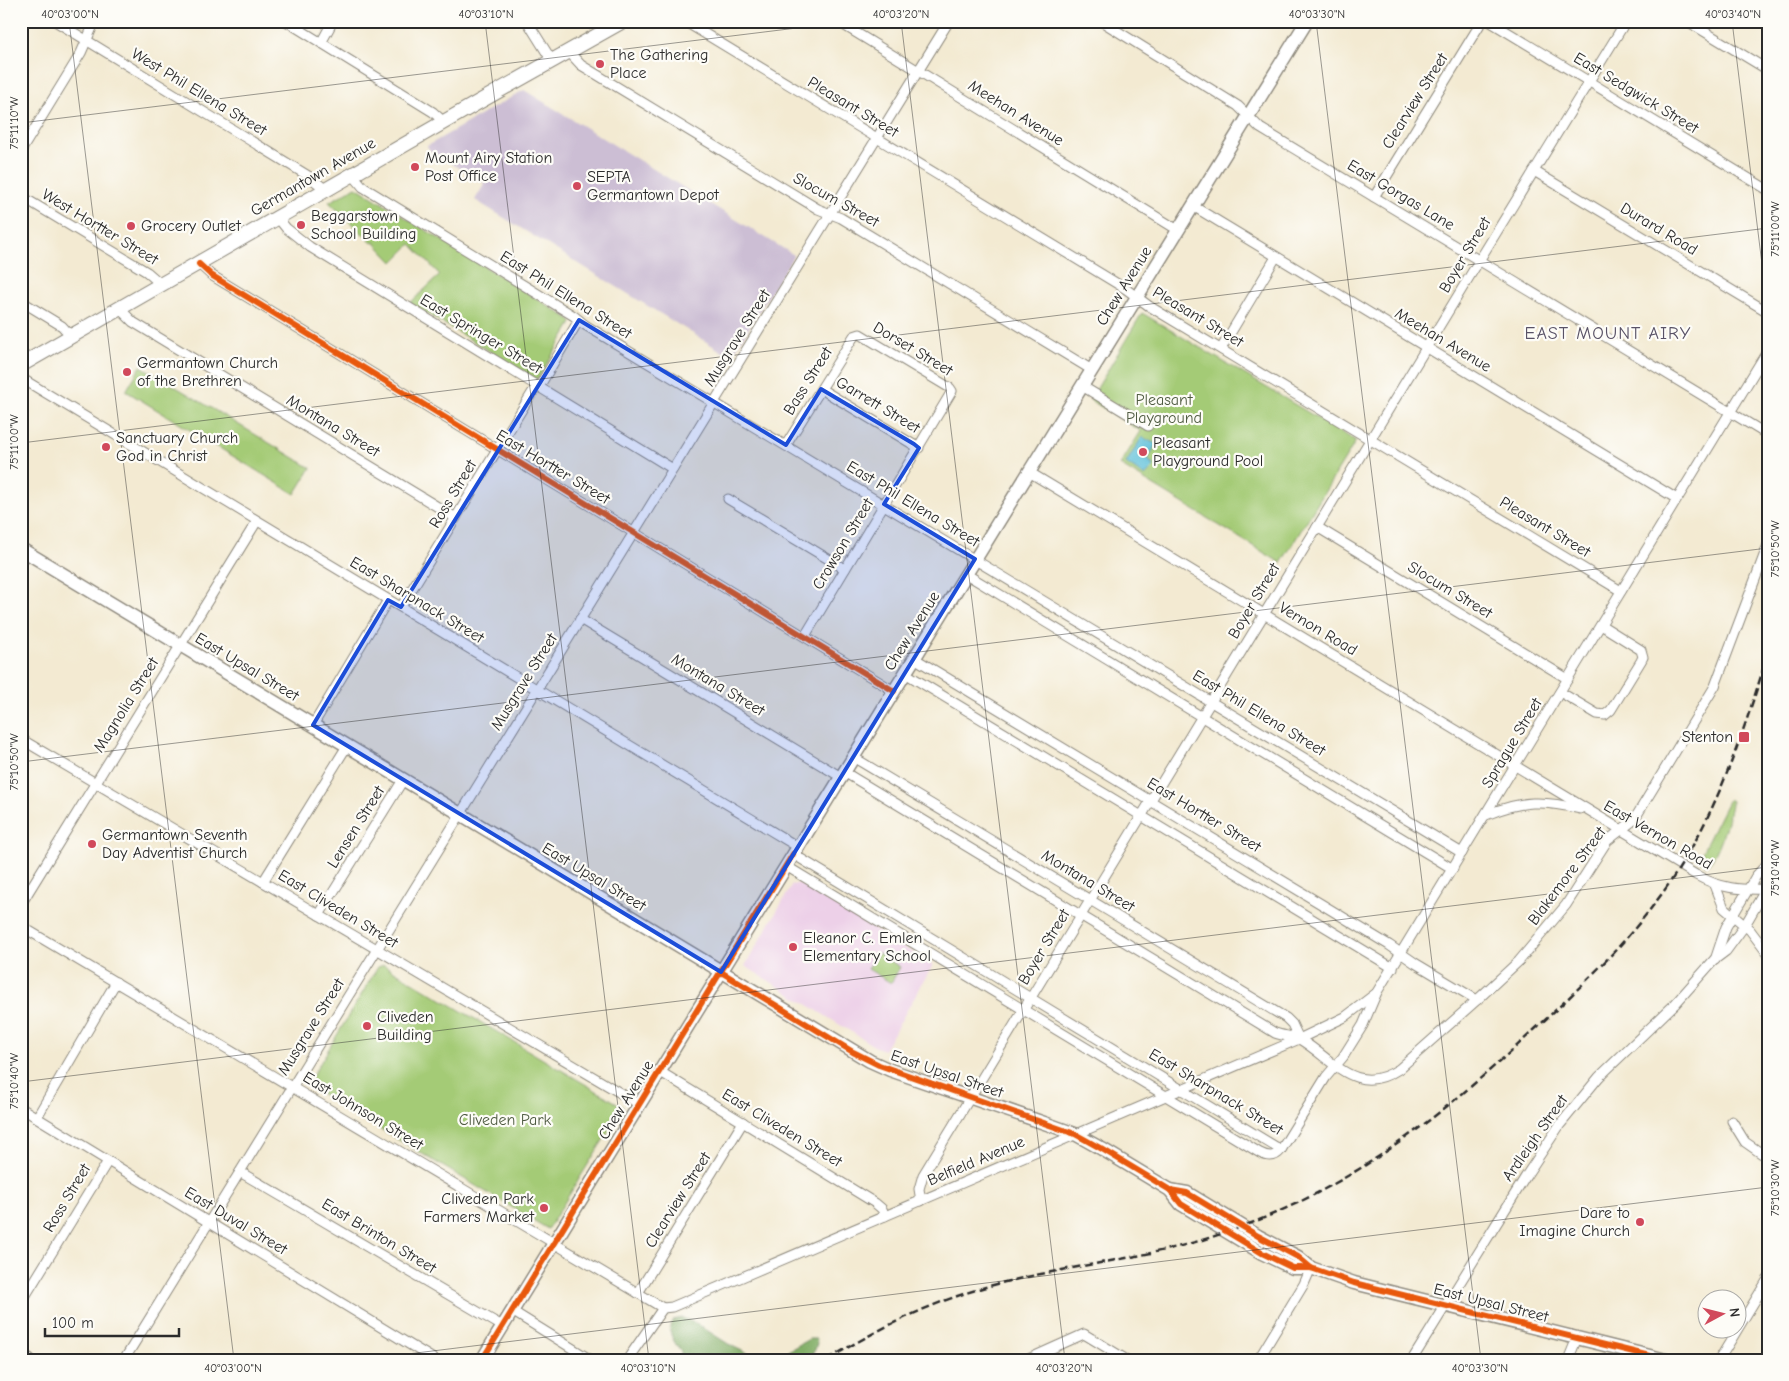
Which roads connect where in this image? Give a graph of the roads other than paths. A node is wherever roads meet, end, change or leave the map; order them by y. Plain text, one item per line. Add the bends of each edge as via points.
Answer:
1 (55, 21) edge
2 (95, 21) edge
3 (286, 21) edge
4 (333, 21) edge
5 (527, 21) edge
6 (623, 21) edge
7 (684, 21) edge
8 (837, 21) edge
9 (949, 21) edge
10 (1101, 21) edge
11 (1307, 21) edge
12 (1482, 21) edge
13 (1489, 21) edge
14 (1626, 21) edge
15 (1687, 21) edge
16 (88, 41) junction
17 (321, 43) junction
18 (569, 52) junction
19 (552, 61) junction
20 (1768, 70) edge
21 (919, 71) junction
22 (1589, 81) junction
23 (1248, 116) junction
24 (444, 122) junction
25 (877, 139) junction
26 (21, 151) edge
27 (1534, 171) junction
28 (353, 175) junction
29 (326, 190) junction
30 (1768, 190) edge
31 (21, 196) edge
32 (1374, 197) junction
33 (1193, 206) junction
34 (830, 214) junction
35 (278, 218) junction
36 (1178, 230) junction
37 (1276, 257) junction
38 (1479, 260) junction
39 (199, 264) junction
40 (162, 285) junction
41 (1137, 297) junction
42 (21, 302) edge
43 (120, 309) junction
44 (1768, 312) edge
45 (579, 320) junction
46 (857, 334) joint
47 (72, 337) junction
48 (1426, 348) junction
49 (1220, 349) junction
50 (1768, 350) edge
51 (21, 366) edge
52 (1092, 370) junction
53 (21, 378) edge
54 (538, 386) junction
55 (1082, 386) junction
56 (821, 389) junction
57 (952, 391) joint
58 (714, 403) junction
59 (1730, 412) junction
60 (1148, 426) dead end
61 (1768, 435) edge
62 (1370, 439) junction
63 (786, 445) junction
64 (919, 448) junction
65 (498, 450) junction
66 (673, 469) junction
67 (1029, 472) junction
68 (728, 499) dead end
69 (1677, 499) junction
70 (884, 504) junction
71 (456, 518) junction
72 (257, 521) junction
73 (1317, 527) junction
74 (634, 532) junction
75 (1768, 545) edge
76 (21, 549) edge
77 (975, 559) junction
78 (845, 569) junction
79 (966, 574) junction
80 (1622, 591) junction
81 (388, 600) junction
82 (401, 607) junction
83 (1264, 614) junction
84 (580, 619) junction
85 (1601, 625) junction
86 (805, 636) junction
87 (180, 645) junction
88 (914, 658) junction
89 (905, 673) junction
90 (1568, 679) junction
91 (537, 690) junction
92 (894, 690) junction
93 (1560, 692) junction
94 (1211, 702) junction
95 (1201, 717) junction
96 (313, 726) junction
97 (21, 738) edge
98 (347, 746) junction
99 (853, 757) junction
100 (1515, 766) junction
101 (842, 774) junction
102 (403, 780) junction
103 (96, 783) junction
104 (1150, 800) junction
105 (1586, 810) junction
106 (460, 815) junction
107 (1486, 815) junction
108 (1140, 816) junction
109 (1621, 830) junction
110 (796, 850) junction
111 (1462, 854) junction
112 (1768, 862) edge
113 (786, 866) junction
114 (1453, 869) junction
115 (263, 882) junction
116 (1716, 885) junction
117 (1767, 888) edge
118 (1748, 890) junction
119 (1090, 900) junction
120 (21, 904) edge
121 (319, 915) junction
122 (1081, 915) junction
123 (1732, 916) junction
124 (1745, 925) junction
125 (21, 926) edge
126 (377, 950) junction
127 (1401, 953) junction
128 (1768, 954) edge
129 (1714, 960) junction
130 (1392, 968) junction
131 (721, 972) junction
132 (116, 982) junction
133 (1378, 992) junction
134 (1030, 998) junction
135 (1477, 1000) junction
136 (1023, 1010) junction
137 (1299, 1039) junction
138 (1336, 1066) junction
139 (660, 1071) junction
140 (1386, 1076) joint
141 (292, 1087) junction
142 (1182, 1089) junction
143 (1166, 1096) junction
144 (970, 1097) junction
145 (639, 1104) junction
146 (22, 1109) edge
147 (37, 1117) junction
148 (1732, 1121) dead end
149 (743, 1122) junction
150 (1075, 1134) junction
151 (1281, 1150) junction
152 (1768, 1158) edge
153 (108, 1161) junction
154 (240, 1172) junction
155 (921, 1200) junction
156 (885, 1216) junction
157 (209, 1222) junction
158 (554, 1242) junction
159 (1311, 1268) junction
160 (1768, 1279) edge
161 (638, 1293) junction
162 (21, 1303) edge
163 (1446, 1306) junction
164 (663, 1308) junction
165 (512, 1311) junction
166 (502, 1326) junction
167 (1577, 1338) junction
168 (21, 1355) edge
169 (29, 1360) edge
170 (124, 1360) edge
171 (435, 1360) edge
172 (482, 1360) edge
173 (591, 1360) edge
174 (627, 1360) edge
175 (1026, 1360) edge
176 (1127, 1360) edge
177 (1258, 1360) edge
178 (1412, 1360) edge
179 (1568, 1360) edge
180 (1666, 1360) edge
181 (1719, 1360) edge

1 - 16 street, West Phil Ellena Street
2 - 16 street
3 - 17 street
4 - 17 street
5 - 19 street
6 - 18 main road, Germantown Avenue
7 - 25 street, Pleasant Street
8 - 21 street, Meehan Avenue
9 - 21 street, Musgrave Street
10 - 23 street, East Gorgas Lane via 1238,106
11 - 23 street, Chew Avenue
12 - 32 street, Clearview Street
13 - 22 street, East Sedgwick Street
14 - 22 street, Boyer Street
15 - 20 street
16 - 26 street
16 - 29 street, West Phil Ellena Street via 310,177
17 - 24 street
18 - 19 main road, Germantown Avenue
18 - 34 street, Slocum Street via 581,65
19 - 24 main road, Germantown Avenue
21 - 25 street, Musgrave Street
21 - 36 street, Meehan Avenue
22 - 27 street, Boyer Street
22 - 30 street, East Sedgwick Street
23 - 32 street, East Gorgas Lane via 1260,128
23 - 33 street, Chew Avenue
24 - 28 main road, Germantown Avenue
25 - 34 street, Musgrave Street
25 - 41 street, Pleasant Street
27 - 38 street, Boyer Street
27 - 44 street, Durard Road
28 - 29 main road, Germantown Avenue
28 - 45 street, East Phil Ellena Street via 363,187
29 - 35 main road, Germantown Avenue
31 - 40 street, West Hortter Street via 147,272
32 - 38 street, East Gorgas Lane
33 - 36 street, Chew Avenue
33 - 37 street, Meehan Avenue
34 - 52 street, Slocum Street
34 - 58 street, Musgrave Street
35 - 39 main road, Germantown Avenue
35 - 54 street, East Springer Street via 303,243
36 - 41 street, Chew Avenue
37 - 48 street, Meehan Avenue
37 - 49 street
38 - 48 street, Boyer Street
38 - 59 street, East Gorgas Lane
39 - 40 main road, Germantown Avenue
39 - 65 street, East Hortter Street via 211,275
40 - 43 main road, Germantown Avenue
41 - 49 street, Pleasant Street
41 - 52 street, Chew Avenue
42 - 47 street via 62,326
43 - 47 main road, Germantown Avenue
43 - 71 street, Montana Street via 133,322
45 - 54 street, Ross Street
45 - 58 street, East Phil Ellena Street
46 - 56 street, Bass Street
46 - 57 street, Dorset Street
47 - 51 main road, Germantown Avenue
48 - 62 street, Boyer Street
48 - 69 street, Meehan Avenue
49 - 62 street, Pleasant Street
50 - 59 street, Sprague Street
52 - 55 street, Chew Avenue
53 - 72 street, East Sharpnack Street
54 - 65 street, Ross Street
54 - 66 street, East Springer Street
55 - 60 street
55 - 67 street, Chew Avenue
56 - 63 street, Bass Street
56 - 64 street, Garrett Street
57 - 64 street, Crowson Street
58 - 63 street, East Phil Ellena Street
58 - 66 street, Musgrave Street
59 - 61 street, East Gorgas Lane
59 - 69 street, Sprague Street
62 - 73 street, Boyer Street
62 - 80 street, Pleasant Street
63 - 70 street, East Phil Ellena Street
64 - 70 street, Crowson Street
65 - 71 street, Ross Street
65 - 74 street, East Hortter Street
66 - 74 street, Musgrave Street
67 - 77 street, Chew Avenue
67 - 83 street, Vernon Road
68 - 78 street
69 - 80 street, Sprague Street
70 - 77 street, East Phil Ellena Street
70 - 78 street, Crowson Street
71 - 82 street, Ross Street
72 - 81 street, East Sharpnack Street
72 - 87 street, Magnolia Street
73 - 83 street, Boyer Street
73 - 90 street, Slocum Street
74 - 84 street, Musgrave Street
74 - 86 street, East Hortter Street
75 - 109 street, Blakemore Street via 1716,686 1634,820
76 - 87 street, East Upsal Street
77 - 79 street, Chew Avenue
77 - 94 street, East Phil Ellena Street
78 - 86 street, Crowson Street
79 - 88 street, Chew Avenue
79 - 95 street, East Phil Ellena Street
80 - 85 street, Sprague Street
81 - 82 street, East Sharpnack Street
81 - 96 street
82 - 91 street, East Sharpnack Street
83 - 94 street, Boyer Street
83 - 100 street, Vernon Road
84 - 91 street, Musgrave Street
84 - 101 street, Montana Street
85 - 90 street, Sprague Street
85 - 93 street via 1638,648 1643,653 1642,660 1605,715 1597,714
86 - 92 street, East Hortter Street
87 - 96 street, East Upsal Street
87 - 103 street, Magnolia Street
88 - 89 street, Chew Avenue
88 - 104 street, East Hortter Street
89 - 92 street, Chew Avenue
89 - 108 street, East Hortter Street
90 - 93 street, Sprague Street
91 - 106 street, Musgrave Street
91 - 110 street, East Sharpnack Street
92 - 99 street, Chew Avenue
93 - 100 street, Sprague Street
94 - 95 street, Boyer Street
94 - 111 street, East Phil Ellena Street
95 - 104 street, Boyer Street
95 - 114 street, East Phil Ellena Street
96 - 98 street, East Upsal Street
97 - 103 street, East Cliveden Street
98 - 102 street, East Upsal Street
98 - 115 street
99 - 101 street, Chew Avenue
99 - 119 street, Montana Street
100 - 105 street, East Vernon Road
100 - 107 street, Sprague Street
101 - 110 street, Chew Avenue
101 - 122 street, Montana Street
102 - 106 street, East Upsal Street
102 - 121 street, Lensen Street
103 - 115 street, East Cliveden Street
103 - 120 street, Magnolia Street
104 - 108 street, Boyer Street
104 - 127 street, East Hortter Street
105 - 107 street, East Vernon Road via 1561,804 1525,803
105 - 109 street, East Vernon Road
106 - 126 street, Musgrave Street
106 - 131 street, East Upsal Street
107 - 111 street, Sprague Street
108 - 119 street, Boyer Street
108 - 130 street, East Hortter Street
109 - 116 street, East Vernon Road
109 - 135 street, Blakemore Street via 1607,841 1576,891 1543,933
110 - 113 street, Chew Avenue
110 - 134 street, East Sharpnack Street
111 - 114 street, Sprague Street
112 - 118 street, Ardleigh Street
113 - 131 street, Chew Avenue
113 - 136 street, East Sharpnack Street
114 - 127 street, Sprague Street
115 - 121 street, East Cliveden Street
116 - 118 street
116 - 123 street via 1721,902
117 - 118 street
117 - 124 street, Ardleigh Street
118 - 123 street, Ardleigh Street
119 - 122 street, Boyer Street
119 - 137 street, Montana Street via 1286,1018
121 - 126 street, East Cliveden Street
122 - 134 street, Boyer Street
122 - 137 street, Montana Street via 1275,1033
123 - 124 street
123 - 129 street, Ardleigh Street
124 - 128 street
124 - 129 street, Ardleigh Street via 1726,951
125 - 132 street, East Johnson Street
126 - 141 street, Musgrave Street
126 - 145 street, East Cliveden Street
127 - 130 street, Sprague Street
127 - 135 street, East Hortter Street
129 - 163 street, Ardleigh Street via 1675,1004 1599,1077 1569,1113 1530,1169
130 - 133 street, Sprague Street
131 - 139 street, Chew Avenue
131 - 144 street, East Upsal Street via 870,1061
132 - 141 street, East Johnson Street
132 - 147 street
133 - 137 street, Belfield Avenue via 1344,1017
133 - 138 street, Sprague Street via 1363,1025
134 - 136 street, Boyer Street
134 - 142 street, East Sharpnack Street
135 - 140 street, Blakemore Street via 1399,1069
136 - 143 street, East Sharpnack Street
136 - 144 street, Boyer Street
137 - 138 street, Montana Street
137 - 142 street, Belfield Avenue
138 - 140 street, Montana Street via 1358,1078 1372,1080
138 - 151 street, Sprague Street via 1326,1076
139 - 145 street, Chew Avenue
139 - 149 street, East Cliveden Street
141 - 154 street, Musgrave Street
141 - 158 street, East Johnson Street
142 - 143 street, Belfield Avenue
142 - 151 street, East Sharpnack Street
143 - 150 street, Belfield Avenue
143 - 151 street, East Sharpnack Street via 1263,1155 1275,1156
144 - 150 street, East Upsal Street
144 - 155 street, Boyer Street via 923,1175 919,1189
145 - 158 street, Chew Avenue
146 - 147 street, East Duval Street
147 - 153 street, East Duval Street
148 - 152 street via 1745,1142
149 - 156 street, East Cliveden Street via 875,1203
149 - 161 street, Clearview Street
150 - 155 street, Belfield Avenue
150 - 159 street, East Upsal Street via 1170,1190 1187,1193 1298,1256
153 - 157 street, East Duval Street
153 - 162 street, Ross Street
154 - 157 street, Musgrave Street
154 - 166 street, East Brinton Street
155 - 156 street, Belfield Avenue
156 - 164 street, Belfield Avenue via 672,1307
157 - 170 street, Musgrave Street
157 - 171 street, East Duval Street
158 - 161 street, East Johnson Street
158 - 165 street, Chew Avenue
159 - 163 street, East Upsal Street via 1354,1283
159 - 177 street
160 - 181 street
161 - 164 street, East Johnson Street
163 - 167 street, East Upsal Street
163 - 178 street, Ardleigh Street
164 - 174 street
165 - 166 street, Chew Avenue
165 - 173 street
166 - 172 street, Chew Avenue
167 - 179 street
167 - 180 street, East Upsal Street
168 - 169 street
175 - 176 street via 1084,1334

